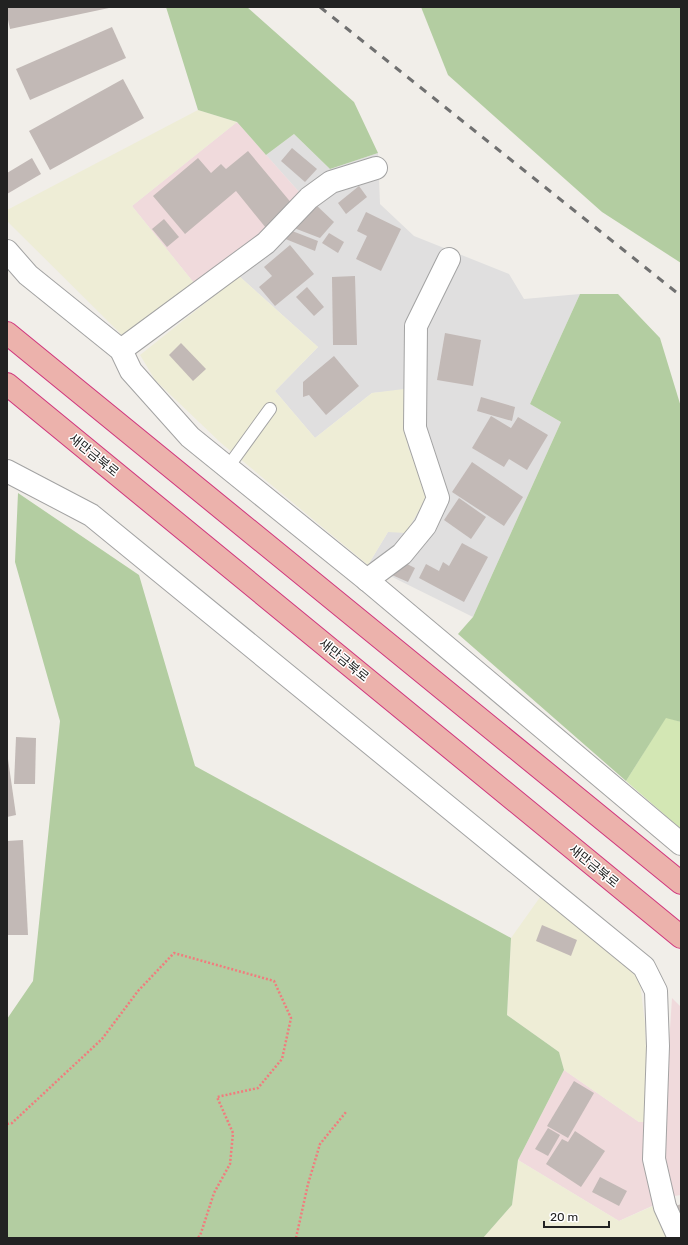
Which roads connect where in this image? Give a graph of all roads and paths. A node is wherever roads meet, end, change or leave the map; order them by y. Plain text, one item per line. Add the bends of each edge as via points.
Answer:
1 (376, 168) dead end
2 (7, 251) edge
3 (449, 259) dead end
4 (7, 333) edge
5 (121, 350) junction
6 (7, 384) edge
7 (270, 410) dead end
8 (228, 467) junction
9 (7, 471) edge
10 (367, 580) junction
11 (681, 844) edge
12 (681, 882) edge
13 (681, 937) edge
14 (346, 1112) dead end
15 (7, 1124) edge
16 (197, 1238) edge
17 (296, 1238) edge
18 (679, 1238) edge

1 - 5 street via 331,182 309,198 266,243
2 - 5 street via 28,275
3 - 10 street via 416,326 415,428 438,498 425,526 402,554
4 - 12 highway
5 - 8 street via 131,371 190,437
6 - 13 highway, 새만금북로
7 - 8 lane
8 - 10 street
9 - 18 street via 91,515 644,967 656,991 658,1046 654,1159 665,1207
10 - 11 street
14 - 17 path via 320,1144
15 - 16 path via 12,1123 102,1039 138,991 174,953 274,981 291,1018 282,1059 258,1088 217,1097 233,1133 230,1164 214,1193 200,1236

